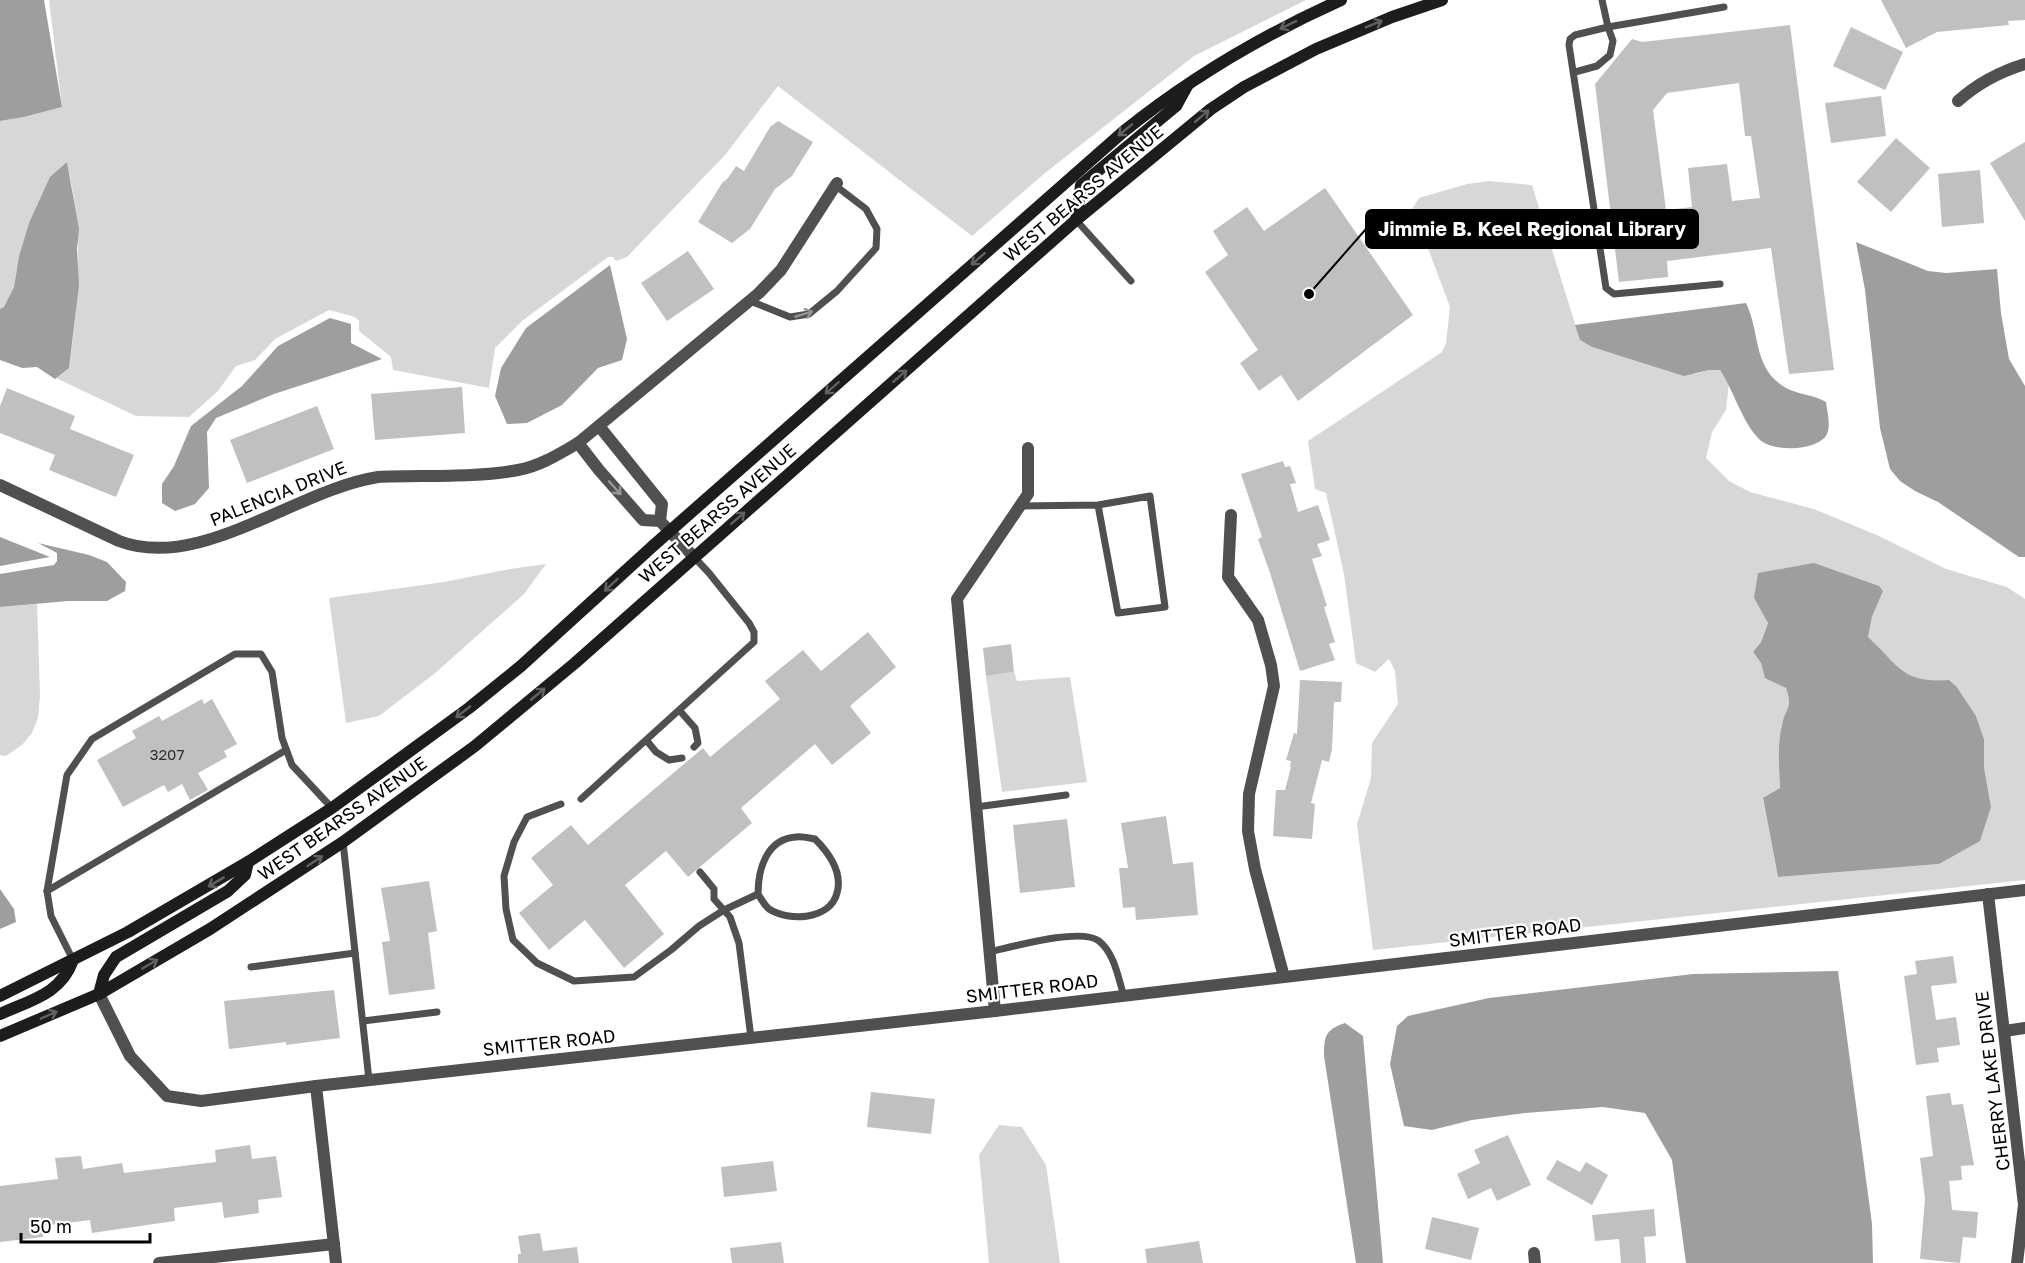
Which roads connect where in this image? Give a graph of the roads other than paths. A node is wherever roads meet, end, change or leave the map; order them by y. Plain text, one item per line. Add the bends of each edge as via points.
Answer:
1 (1341, 0) edge
2 (1442, 0) edge
3 (1602, 0) edge
4 (1724, 7) dead end
5 (1608, 27) junction
6 (2025, 64) edge
7 (1575, 72) junction
8 (1189, 82) junction
9 (1958, 101) dead end
10 (836, 184) joint
11 (1076, 220) junction
12 (1131, 281) dead end
13 (1720, 284) dead end
14 (750, 301) junction
15 (599, 426) junction
16 (578, 443) junction
17 (1028, 448) dead end
18 (0, 485) edge
19 (1098, 505) junction
20 (1020, 506) junction
21 (1231, 514) dead end
22 (660, 521) junction
23 (669, 531) junction
24 (694, 557) junction
25 (680, 711) junction
26 (646, 741) junction
27 (694, 747) dead end
28 (286, 750) junction
29 (682, 758) dead end
30 (1066, 795) dead end
31 (581, 799) dead end
32 (561, 804) dead end
33 (976, 807) junction
34 (332, 808) junction
35 (343, 842) junction
36 (248, 862) junction
37 (700, 872) dead end
38 (2025, 890) edge
39 (46, 891) junction
40 (758, 894) junction
41 (1988, 894) junction
42 (724, 910) junction
43 (989, 952) junction
44 (355, 953) junction
45 (73, 960) junction
46 (251, 966) dead end
47 (1284, 977) junction
48 (99, 994) junction
49 (0, 996) edge
50 (1124, 996) junction
51 (995, 1011) junction
52 (437, 1012) dead end
53 (0, 1014) edge
54 (363, 1021) junction
55 (2025, 1028) edge
56 (2005, 1031) junction
57 (0, 1036) edge
58 (751, 1038) junction
59 (369, 1080) junction
60 (316, 1086) junction
61 (334, 1244) junction
62 (159, 1263) edge
63 (336, 1263) edge
64 (2017, 1263) edge

1 -> 8 main road, WEST BEARSS AVENUE via 1274,32
11 -> 2 main road, WEST BEARSS AVENUE via 1210,109 1244,87 1346,36
3 - 5 lane
4 - 5 lane
5 - 7 lane via 1613,41 1610,55 1597,66
5 - 7 lane via 1570,39
6 - 9 street via 1982,82
7 - 13 lane via 1606,288 1614,294
8 - 11 main road via 1176,106 1081,185
8 -> 23 main road, WEST BEARSS AVENUE via 1105,147
10 - 14 street, PALENCIA DRIVE via 781,270
14 -> 10 lane via 790,317 809,314 837,291 876,248 877,229 866,209
11 - 12 lane
24 -> 11 main road, WEST BEARSS AVENUE
14 - 15 street, PALENCIA DRIVE
15 - 16 street, PALENCIA DRIVE
15 - 22 street via 662,504
16 - 18 street, PALENCIA DRIVE via 519,470 363,479 190,546 159,549 119,541
16 -> 22 street via 643,520
17 - 20 street via 1028,494
19 - 19 lane via 1118,613 1165,607 1150,496
19 - 20 lane
20 - 33 street via 957,599
21 - 47 street via 1228,577 1258,620 1274,686 1249,794 1248,831
22 - 23 street
23 - 24 street
23 -> 34 main road, WEST BEARSS AVENUE via 521,666
24 - 25 lane via 749,623 754,642
35 -> 24 main road, WEST BEARSS AVENUE via 485,738
25 - 26 lane
25 - 27 lane via 695,728 698,743
26 - 29 lane via 669,760
26 - 31 lane
28 - 34 lane via 292,765
28 - 39 lane
28 - 39 lane via 272,672 261,654 235,654 92,739 67,775
30 - 33 lane
32 - 42 lane via 527,817 514,842 504,876 513,940 537,963 574,981 634,977
33 - 43 street
34 - 36 main road, WEST BEARSS AVENUE
35 - 44 lane
48 -> 35 main road, WEST BEARSS AVENUE via 210,929
36 -> 45 main road, WEST BEARSS AVENUE
36 - 48 main road via 244,875 228,891 116,957 104,975
37 - 42 lane
38 - 41 street, SMITTER ROAD
39 - 45 lane via 51,916
40 - 40 lane via 768,908 789,917 810,916 827,908 837,893 837,874 829,853 815,838 795,837 777,843 763,859
40 - 42 lane
41 - 47 street, SMITTER ROAD
41 - 56 street, CHERRY LAKE DRIVE
42 - 58 lane via 740,943
43 - 50 lane via 1073,935 1090,938 1099,942 1112,958
43 - 51 street
44 - 46 lane
44 - 54 lane
45 - 49 main road, WEST BEARSS AVENUE
45 - 53 main road via 61,983
47 - 50 street, SMITTER ROAD
57 -> 48 main road, WEST BEARSS AVENUE
48 - 60 street, SMITTER ROAD via 130,1056 167,1096 201,1101
50 - 51 street, SMITTER ROAD
51 - 58 street, SMITTER ROAD
52 - 54 lane
54 - 59 lane
55 - 56 street
56 - 64 street, CHERRY LAKE DRIVE via 2024,1205
58 - 59 street, SMITTER ROAD
59 - 60 street, SMITTER ROAD
60 - 61 street
61 - 62 street
61 - 63 street

